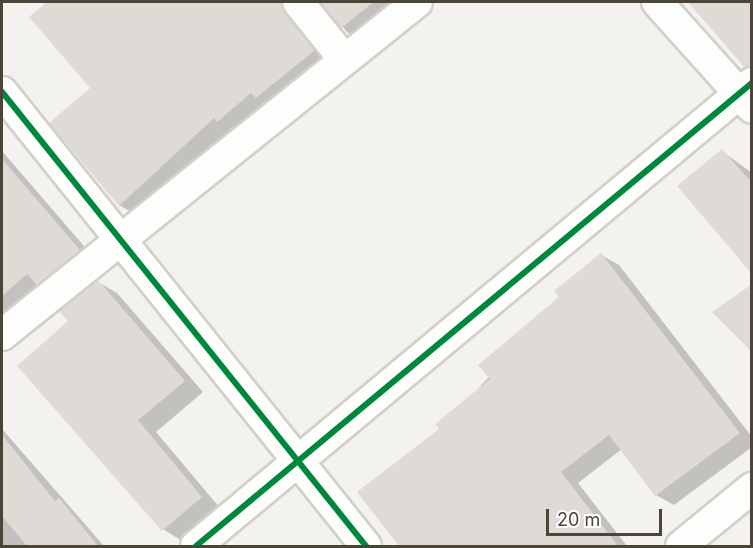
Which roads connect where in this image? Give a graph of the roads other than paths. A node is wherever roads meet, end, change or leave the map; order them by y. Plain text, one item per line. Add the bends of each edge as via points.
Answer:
1 (298, 2) edge
2 (417, 2) edge
3 (657, 2) edge
4 (344, 59) junction
5 (2, 92) edge
6 (747, 95) edge
7 (116, 240) junction
8 (2, 335) edge
9 (297, 458) junction
10 (752, 488) edge
11 (196, 546) edge
12 (366, 546) edge
13 (681, 546) edge

1 - 4 street
2 - 4 street
3 - 6 street
4 - 7 street
5 - 7 street
6 - 9 street
7 - 8 street
7 - 9 street
9 - 11 street
9 - 12 street
10 - 13 street

